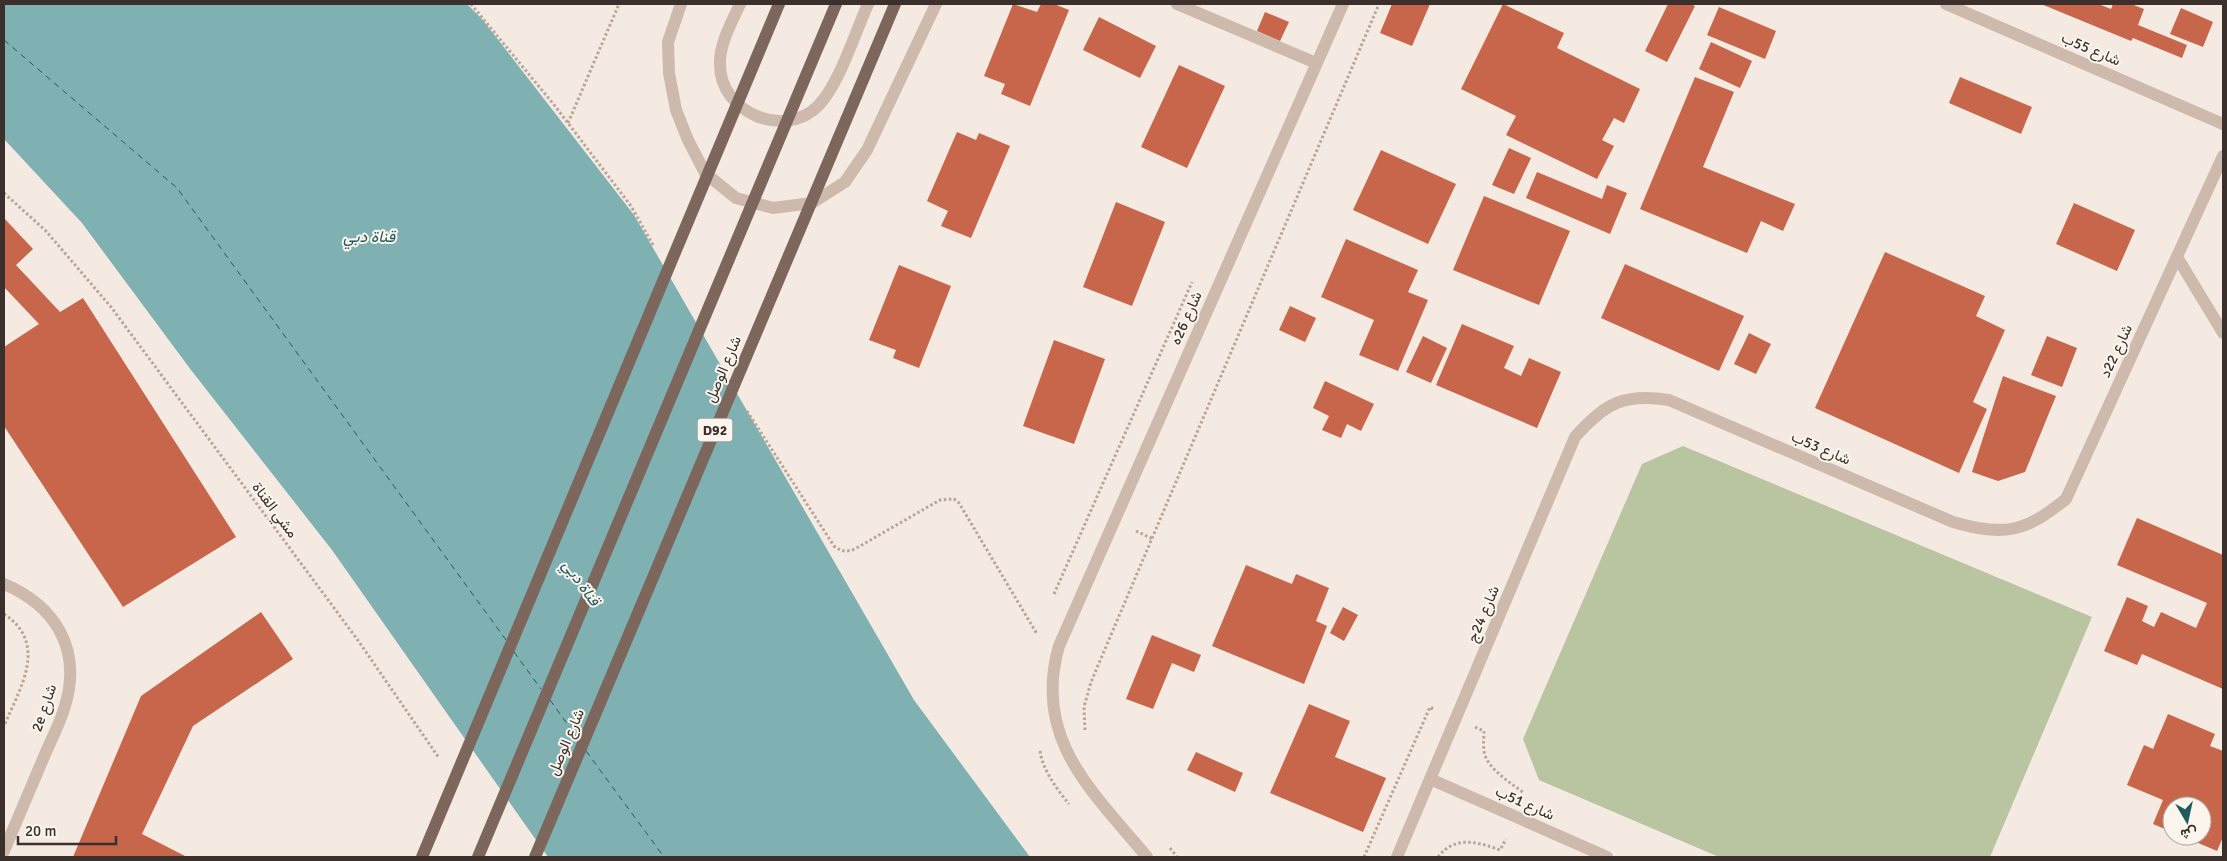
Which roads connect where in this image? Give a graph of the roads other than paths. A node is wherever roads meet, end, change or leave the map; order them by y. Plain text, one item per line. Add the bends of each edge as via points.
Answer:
1 (681, 4) edge
2 (740, 4) edge
3 (779, 4) edge
4 (836, 4) edge
5 (868, 4) edge
6 (895, 4) edge
7 (936, 4) edge
8 (1177, 4) edge
9 (1343, 4) edge
10 (1946, 4) edge
11 (1316, 63) junction
12 (2223, 124) edge
13 (2223, 156) edge
14 (2177, 257) junction
15 (2223, 333) edge
16 (1620, 401) joint
17 (2009, 530) joint
18 (10, 586) edge
19 (1430, 779) junction
20 (4, 851) edge
21 (422, 857) edge
22 (478, 857) edge
23 (535, 857) edge
24 (1147, 857) edge
25 (1397, 857) edge
26 (1607, 857) edge

1 - 7 street via 668,42 669,73 676,110 688,140 705,173 736,198 773,208 812,202 845,182 867,150
2 - 5 street via 725,39 720,65 726,91 744,110 768,121 794,120 817,107 833,85
3 - 21 main road, bridge
4 - 22 main road, bridge
6 - 23 main road, شارع الوصل / D92, bridge
8 - 11 street
9 - 11 street, شارع 26ه
10 - 12 street, شارع 55ب
11 - 24 street, شارع 26ه via 1059,646 1053,671 1052,697 1063,746 1080,776
13 - 14 street, شارع 22د
14 - 15 street
14 - 17 street, شارع 22د via 2066,499 2041,519
16 - 17 street, شارع 53ب via 1644,396 1669,400 1953,522 1981,530
16 - 19 street, شارع 24ج via 1594,415 1576,437
18 - 20 street, 2e شارع via 40,604 58,625 69,651 71,679 65,707
19 - 25 street, شارع 24ج
19 - 26 street, شارع 51ب

